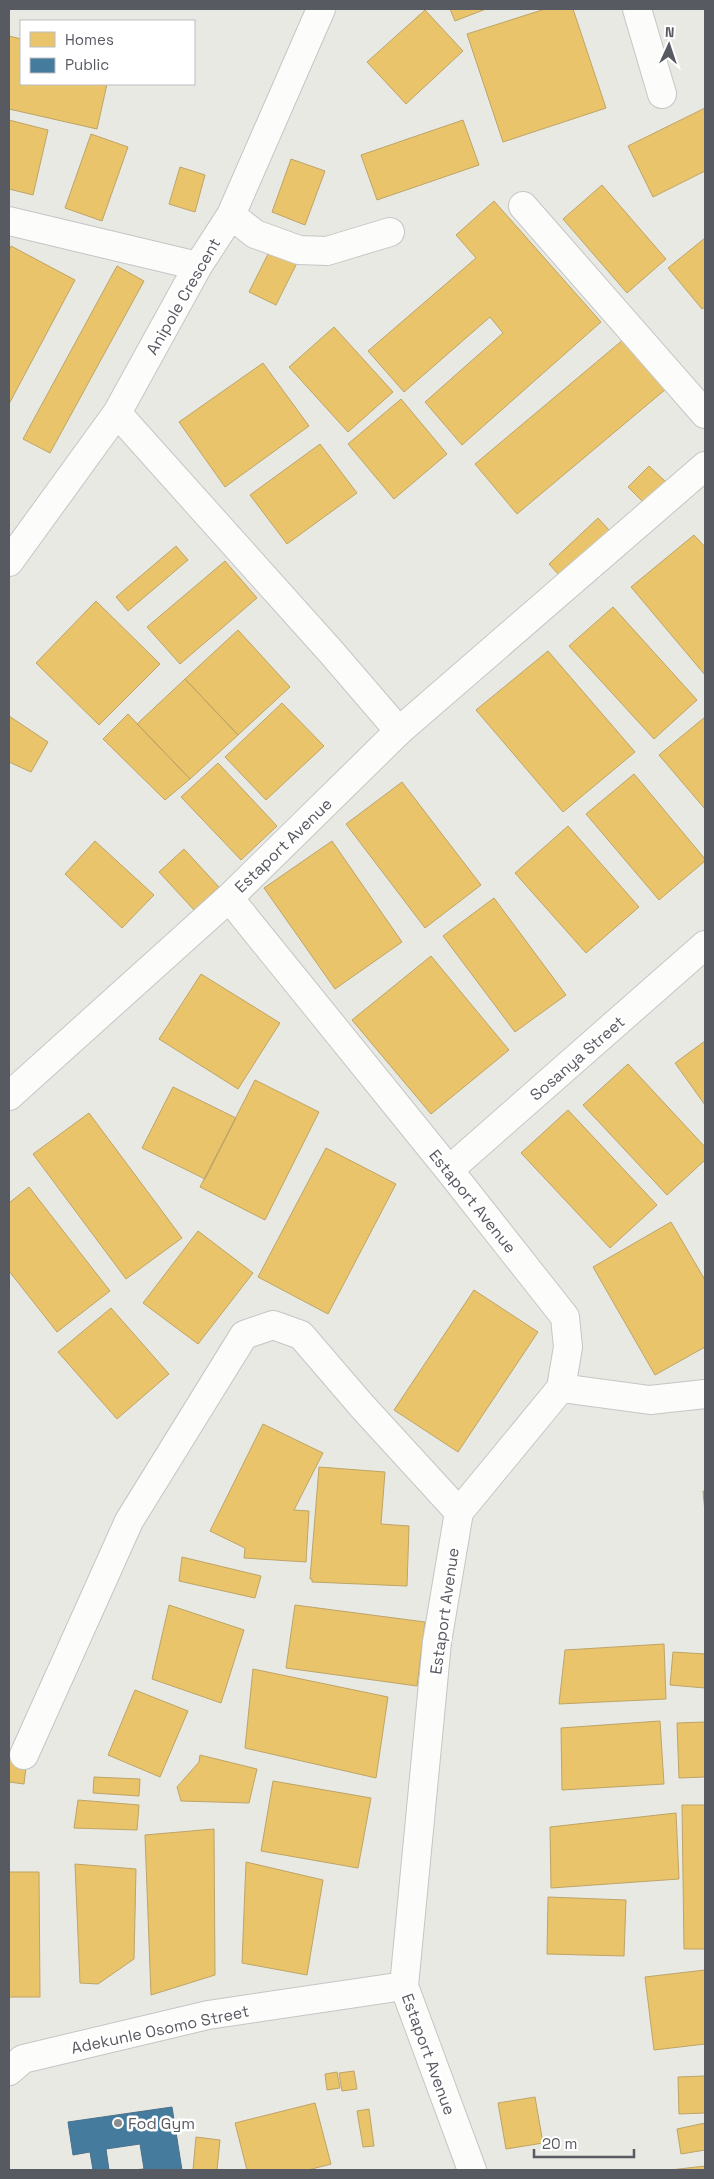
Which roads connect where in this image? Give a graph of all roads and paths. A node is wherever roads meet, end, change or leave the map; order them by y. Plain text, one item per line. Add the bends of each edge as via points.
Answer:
1 (321, 9) edge
2 (637, 9) edge
3 (662, 94) dead end
4 (523, 206) dead end
5 (231, 214) junction
6 (9, 222) edge
7 (390, 232) dead end
8 (198, 266) junction
9 (117, 413) junction
10 (705, 414) edge
11 (705, 466) edge
12 (9, 562) edge
13 (399, 731) junction
14 (229, 898) junction
15 (705, 945) edge
16 (9, 1096) edge
17 (449, 1170) junction
18 (561, 1388) junction
19 (705, 1394) edge
20 (459, 1512) junction
21 (24, 1755) dead end
22 (404, 1986) junction
23 (9, 2071) edge
24 (472, 2170) edge

1 - 5 street, Anipole Crescent
2 - 3 street
4 - 10 street
5 - 7 street via 255,234 300,250 327,251
5 - 8 street, Anipole Crescent
6 - 8 street
8 - 9 street, Anipole Crescent
9 - 12 street, Anipole Crescent
9 - 13 street
11 - 13 street, Estaport Avenue
13 - 14 street, Estaport Avenue
14 - 16 street
14 - 17 street, Estaport Avenue
15 - 17 street, Sosanya Street
17 - 18 street, Estaport Avenue via 565,1318 568,1346
18 - 19 street via 650,1400
18 - 20 street, Estaport Avenue
20 - 21 street via 301,1335 273,1325 244,1335 129,1521
20 - 22 street, Estaport Avenue via 437,1642
22 - 23 street, Adekunle Osomo Street via 208,2015 22,2059
22 - 24 street, Estaport Avenue

